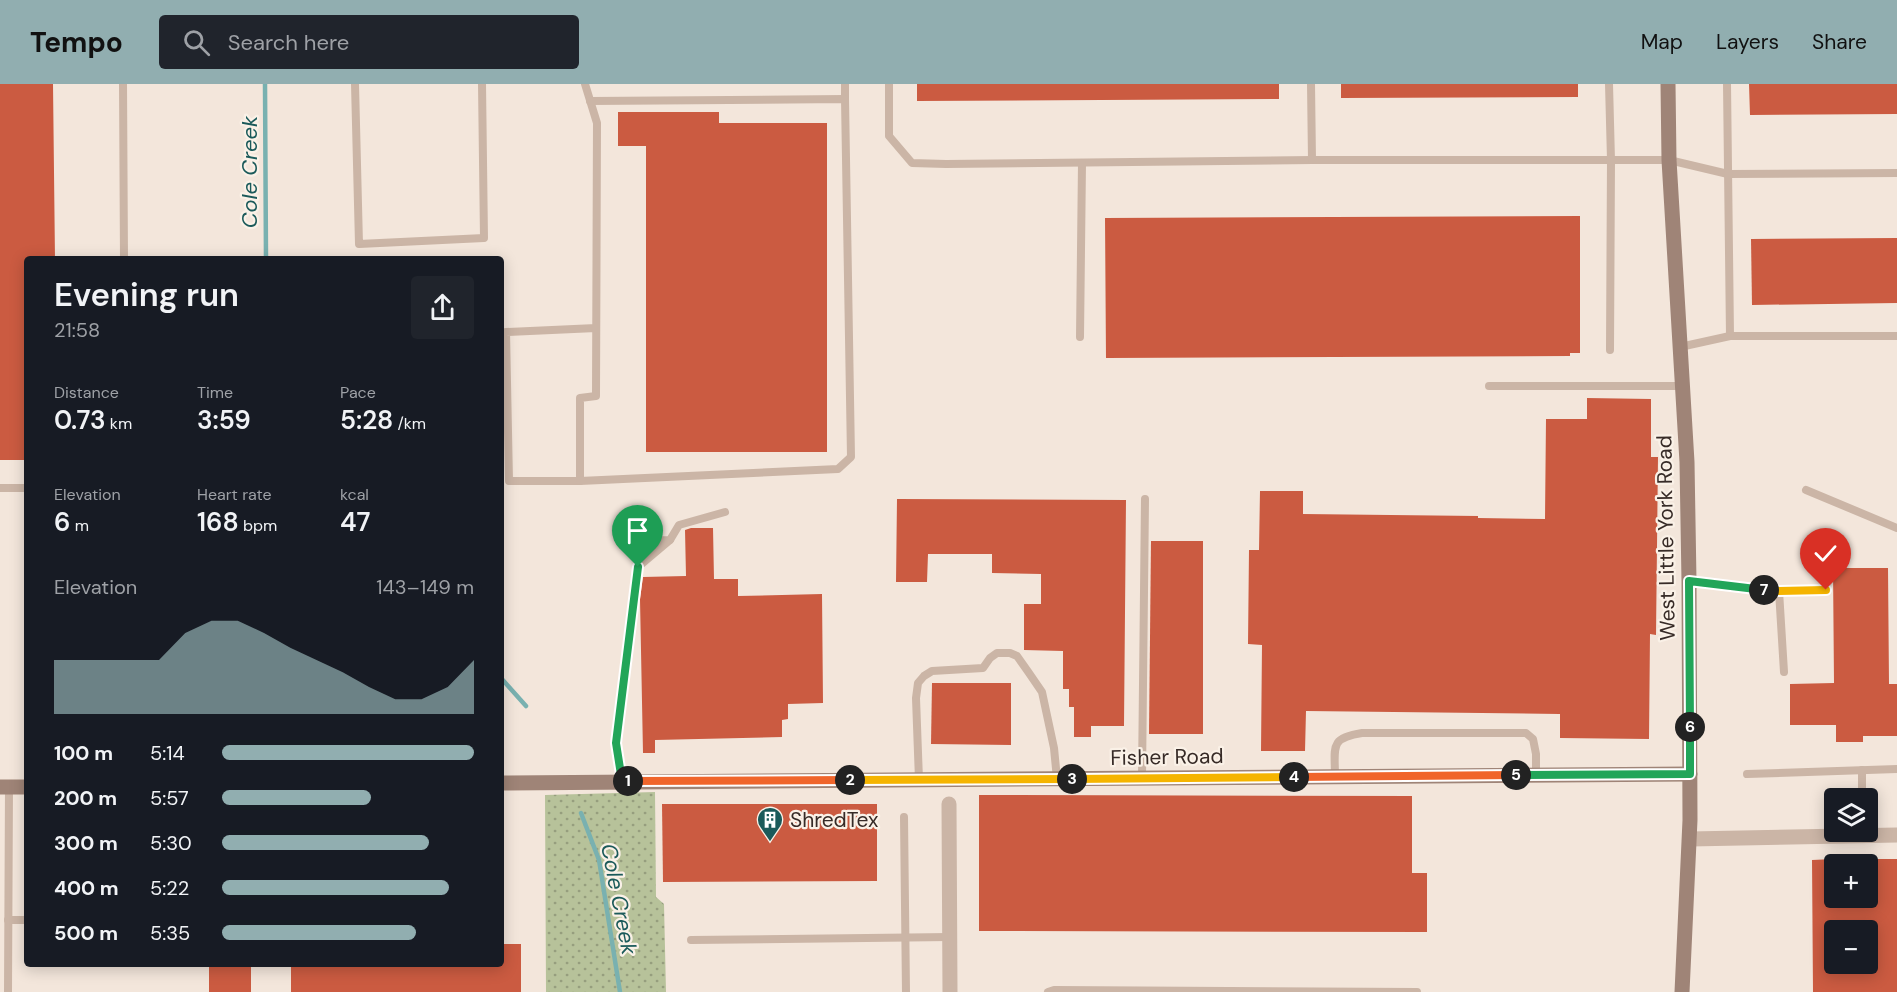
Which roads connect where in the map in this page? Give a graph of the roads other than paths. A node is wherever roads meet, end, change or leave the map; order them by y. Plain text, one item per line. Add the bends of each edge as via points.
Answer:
1 (123, 84) edge
2 (355, 84) edge
3 (482, 84) edge
4 (585, 84) edge
5 (846, 84) edge
6 (889, 84) edge
7 (1311, 84) edge
8 (1609, 84) edge
9 (1668, 84) edge
10 (1727, 84) edge
11 (845, 99) junction
12 (590, 101) junction
13 (1312, 160) junction
14 (1611, 160) junction
15 (1669, 160) junction
16 (1082, 163) junction
17 (1897, 173) edge
18 (1728, 174) junction
19 (124, 256) edge
20 (596, 328) junction
21 (1730, 336) junction
22 (1897, 336) edge
23 (1080, 337) dead end
24 (1680, 347) junction
25 (1610, 350) dead end
26 (1489, 386) dead end
27 (1683, 386) junction
28 (580, 481) junction
29 (0, 488) edge
30 (24, 488) edge
31 (1806, 490) dead end
32 (1145, 499) dead end
33 (725, 512) dead end
34 (1897, 528) edge
35 (670, 540) junction
36 (620, 541) dead end
37 (1689, 581) junction
38 (1826, 590) dead end
39 (1779, 591) junction
40 (1784, 672) dead end
41 (1897, 769) edge
42 (1862, 770) junction
43 (1690, 774) junction
44 (1748, 774) dead end
45 (1536, 775) junction
46 (1335, 777) junction
47 (1142, 778) junction
48 (1057, 779) junction
49 (919, 780) junction
50 (622, 781) junction
51 (504, 783) edge
52 (4, 787) edge
53 (24, 787) edge
54 (1862, 788) edge
55 (949, 804) dead end
56 (904, 817) dead end
57 (1824, 834) edge
58 (1878, 834) edge
59 (1897, 835) edge
60 (1690, 838) junction
61 (8, 920) junction
62 (24, 920) edge
63 (905, 937) junction
64 (950, 937) junction
65 (690, 940) dead end
66 (1303, 991) edge
67 (8, 992) edge
68 (906, 992) edge
69 (950, 992) edge
70 (1048, 992) edge
71 (1417, 992) edge
72 (1682, 992) edge

1 - 19 lane
2 - 3 lane via 359,244 484,238
4 - 12 lane
5 - 11 lane
6 - 16 lane via 889,136 912,163
7 - 13 lane
8 - 14 lane
9 - 15 street, West Little York Road
10 - 18 lane
11 - 12 lane
11 - 28 lane via 851,457 838,469
12 - 20 lane via 597,123
13 - 14 lane
13 - 16 lane
14 - 15 lane
14 - 25 lane
15 - 18 lane
15 - 24 street, West Little York Road
16 - 23 lane
17 - 18 lane
18 - 21 lane
20 - 28 lane via 596,396 580,398
20 - 28 lane via 506,332 509,481
21 - 22 lane
21 - 24 lane
24 - 27 street, West Little York Road
26 - 27 lane
27 - 37 street, West Little York Road
29 - 30 lane
31 - 34 lane
32 - 47 lane
33 - 35 lane via 679,525
35 - 36 lane
35 - 50 lane via 638,567 616,743
37 - 39 lane
37 - 43 street, West Little York Road
38 - 39 lane
39 - 40 lane
41 - 42 lane
42 - 44 lane
42 - 54 lane
43 - 45 street, Fisher Road
43 - 60 street, West Little York Road
45 - 46 street, Fisher Road
45 - 46 lane via 1533,739 1526,733 1362,734 1339,740 1335,748
46 - 47 street, Fisher Road
47 - 48 street, Fisher Road
48 - 49 street, Fisher Road
48 - 49 lane via 1042,692 1017,656 997,653 983,669 932,672 918,683
49 - 50 street, Fisher Road
50 - 51 street, Fisher Road
52 - 53 street
52 - 61 lane
55 - 64 street
56 - 63 lane
57 - 60 street
58 - 59 street
60 - 72 street, West Little York Road
61 - 62 lane
61 - 67 lane
63 - 64 lane
63 - 65 lane
63 - 68 lane
64 - 69 street
66 - 70 lane
66 - 71 lane

